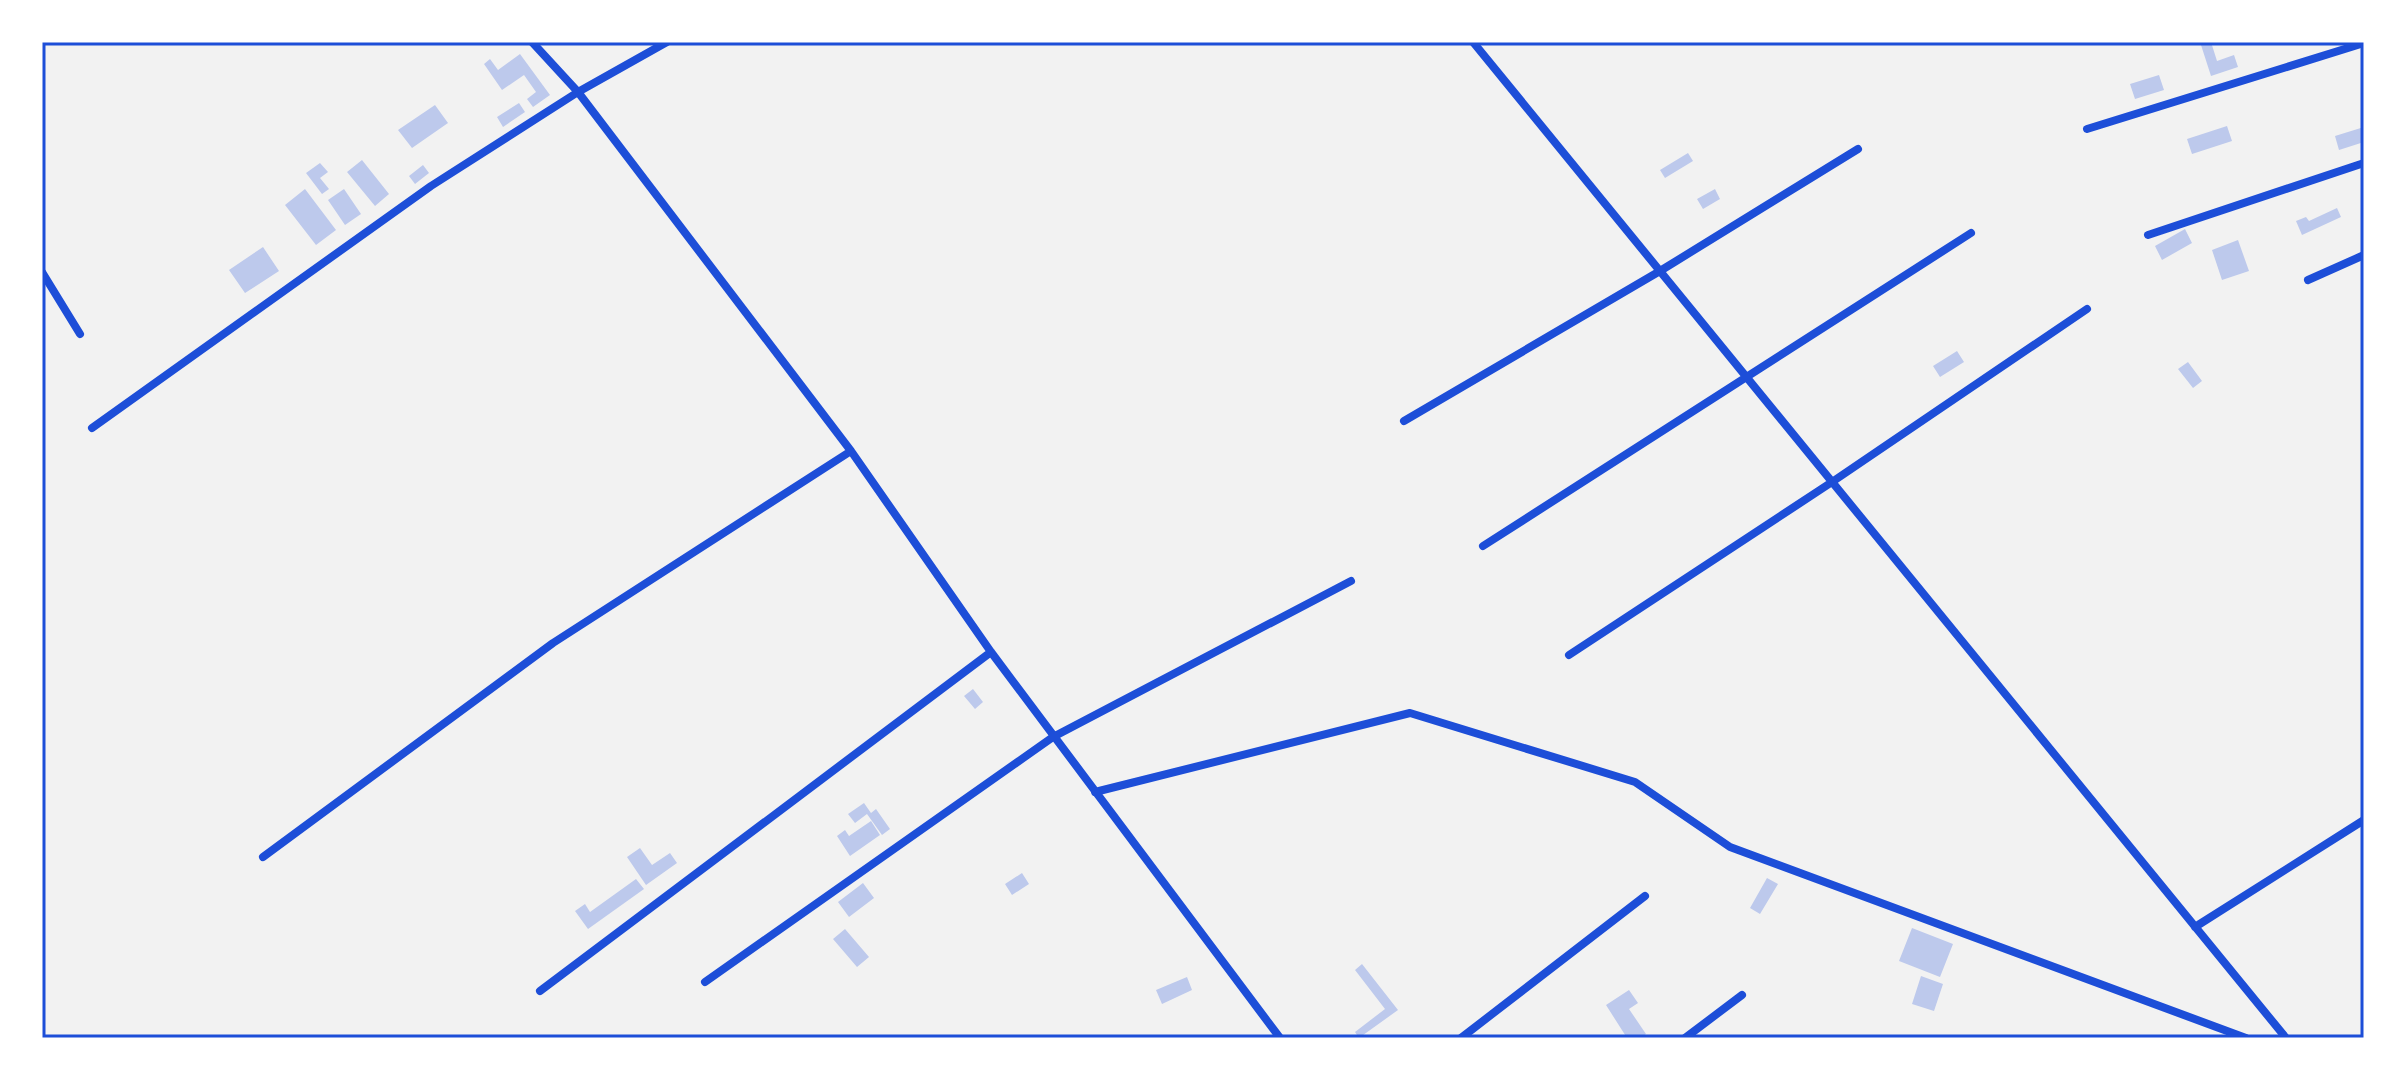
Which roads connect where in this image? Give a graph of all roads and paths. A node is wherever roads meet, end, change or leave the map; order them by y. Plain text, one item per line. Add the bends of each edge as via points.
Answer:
1 (532, 42) edge
2 (667, 42) edge
3 (1473, 42) edge
4 (2364, 43) edge
5 (578, 92) junction
6 (2087, 129) dead end
7 (1858, 149) dead end
8 (2364, 163) edge
9 (1971, 233) dead end
10 (2148, 235) dead end
11 (2364, 255) edge
12 (1660, 271) junction
13 (42, 272) edge
14 (2308, 280) dead end
15 (2087, 309) dead end
16 (80, 334) dead end
17 (1746, 376) junction
18 (1404, 421) dead end
19 (92, 428) dead end
20 (851, 451) junction
21 (1832, 482) junction
22 (1483, 546) dead end
23 (1351, 581) dead end
24 (991, 652) junction
25 (1569, 655) dead end
26 (1053, 737) junction
27 (1095, 792) junction
28 (2364, 820) edge
29 (263, 857) dead end
30 (1645, 896) dead end
31 (2195, 927) junction
32 (705, 982) dead end
33 (540, 991) dead end
34 (1742, 995) dead end
35 (1280, 1038) edge
36 (1461, 1038) edge
37 (1685, 1038) edge
38 (2246, 1038) edge
39 (2286, 1038) edge

1 - 5 street
2 - 5 street
3 - 12 street
4 - 6 street
5 - 19 street via 431,186
5 - 20 street
7 - 12 street
8 - 10 street
9 - 17 street
11 - 14 street
12 - 17 street
12 - 18 street
13 - 16 street
15 - 21 street
17 - 21 street
17 - 22 street
20 - 24 street
20 - 29 street via 553,643
21 - 25 street
21 - 31 street
23 - 26 street
24 - 26 street
24 - 33 street
26 - 27 street
26 - 32 street
27 - 35 street
27 - 38 street via 1410,713 1635,782 1730,847
28 - 31 street
30 - 36 street
31 - 39 street
34 - 37 street

